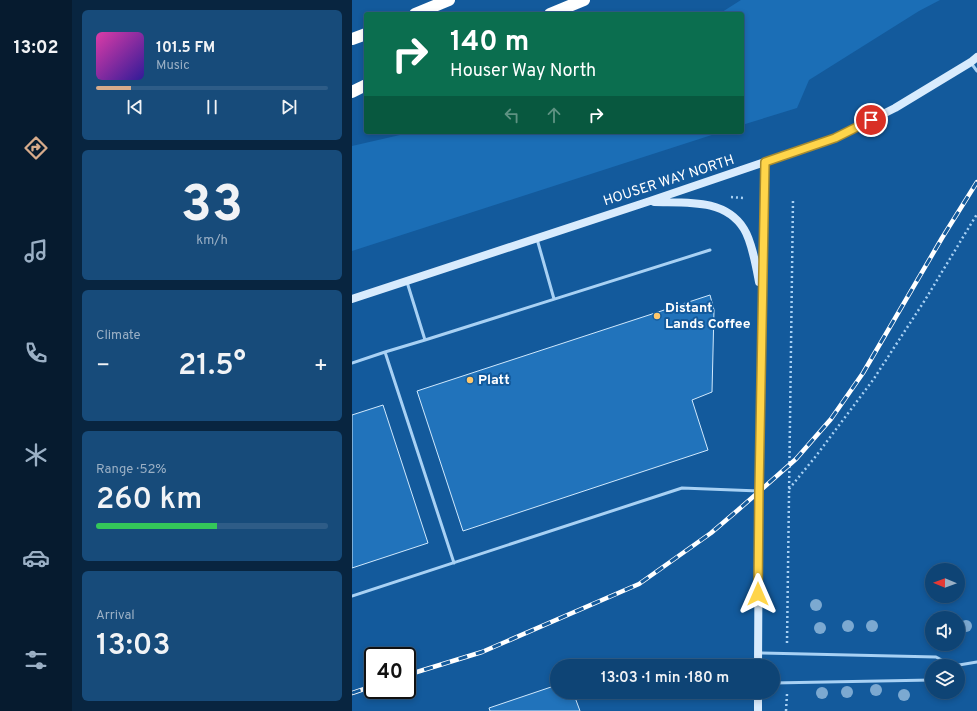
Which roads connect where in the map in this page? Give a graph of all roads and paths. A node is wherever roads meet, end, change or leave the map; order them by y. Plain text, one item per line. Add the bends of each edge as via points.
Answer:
1 (449, 0) edge
2 (584, 0) edge
3 (420, 12) edge
4 (555, 12) edge
5 (364, 35) edge
6 (352, 39) edge
7 (974, 60) edge
8 (977, 71) edge
9 (364, 86) edge
10 (352, 90) edge
11 (765, 162) junction
12 (793, 199) dead end
13 (647, 202) junction
14 (977, 214) edge
15 (536, 238) junction
16 (710, 250) dead end
17 (407, 281) junction
18 (762, 295) junction
19 (352, 299) edge
20 (554, 299) junction
21 (425, 340) junction
22 (385, 352) junction
23 (352, 363) edge
24 (789, 489) junction
25 (759, 491) junction
26 (454, 563) junction
27 (352, 596) edge
28 (758, 653) junction
29 (787, 654) junction
30 (758, 659) edge
31 (940, 659) edge
32 (977, 662) edge
33 (965, 664) edge
34 (925, 680) edge
35 (780, 683) edge
36 (787, 683) junction
37 (758, 699) edge
38 (758, 711) edge
39 (786, 711) edge

1 - 3 highway
2 - 4 highway
5 - 6 highway
7 - 8 lane, HOUSER WAY NORTH
7 - 11 street, HOUSER WAY NORTH via 895,108 835,138
9 - 10 highway
11 - 13 street, HOUSER WAY NORTH
11 - 18 street
12 - 24 path
13 - 15 street, HOUSER WAY NORTH
13 - 18 street via 699,204 717,207 730,213 744,229 753,252
14 - 24 path via 873,380
15 - 17 street, HOUSER WAY NORTH
15 - 20 lane
16 - 20 lane
17 - 19 street, HOUSER WAY NORTH
17 - 21 lane
18 - 25 street
20 - 21 lane
21 - 22 lane
22 - 23 lane
22 - 26 lane
24 - 29 path
25 - 26 lane via 682,488
25 - 28 street
26 - 27 lane
28 - 29 lane
28 - 30 street
29 - 31 lane
32 - 33 lane
34 - 36 lane
35 - 36 lane
36 - 39 path
37 - 38 street

